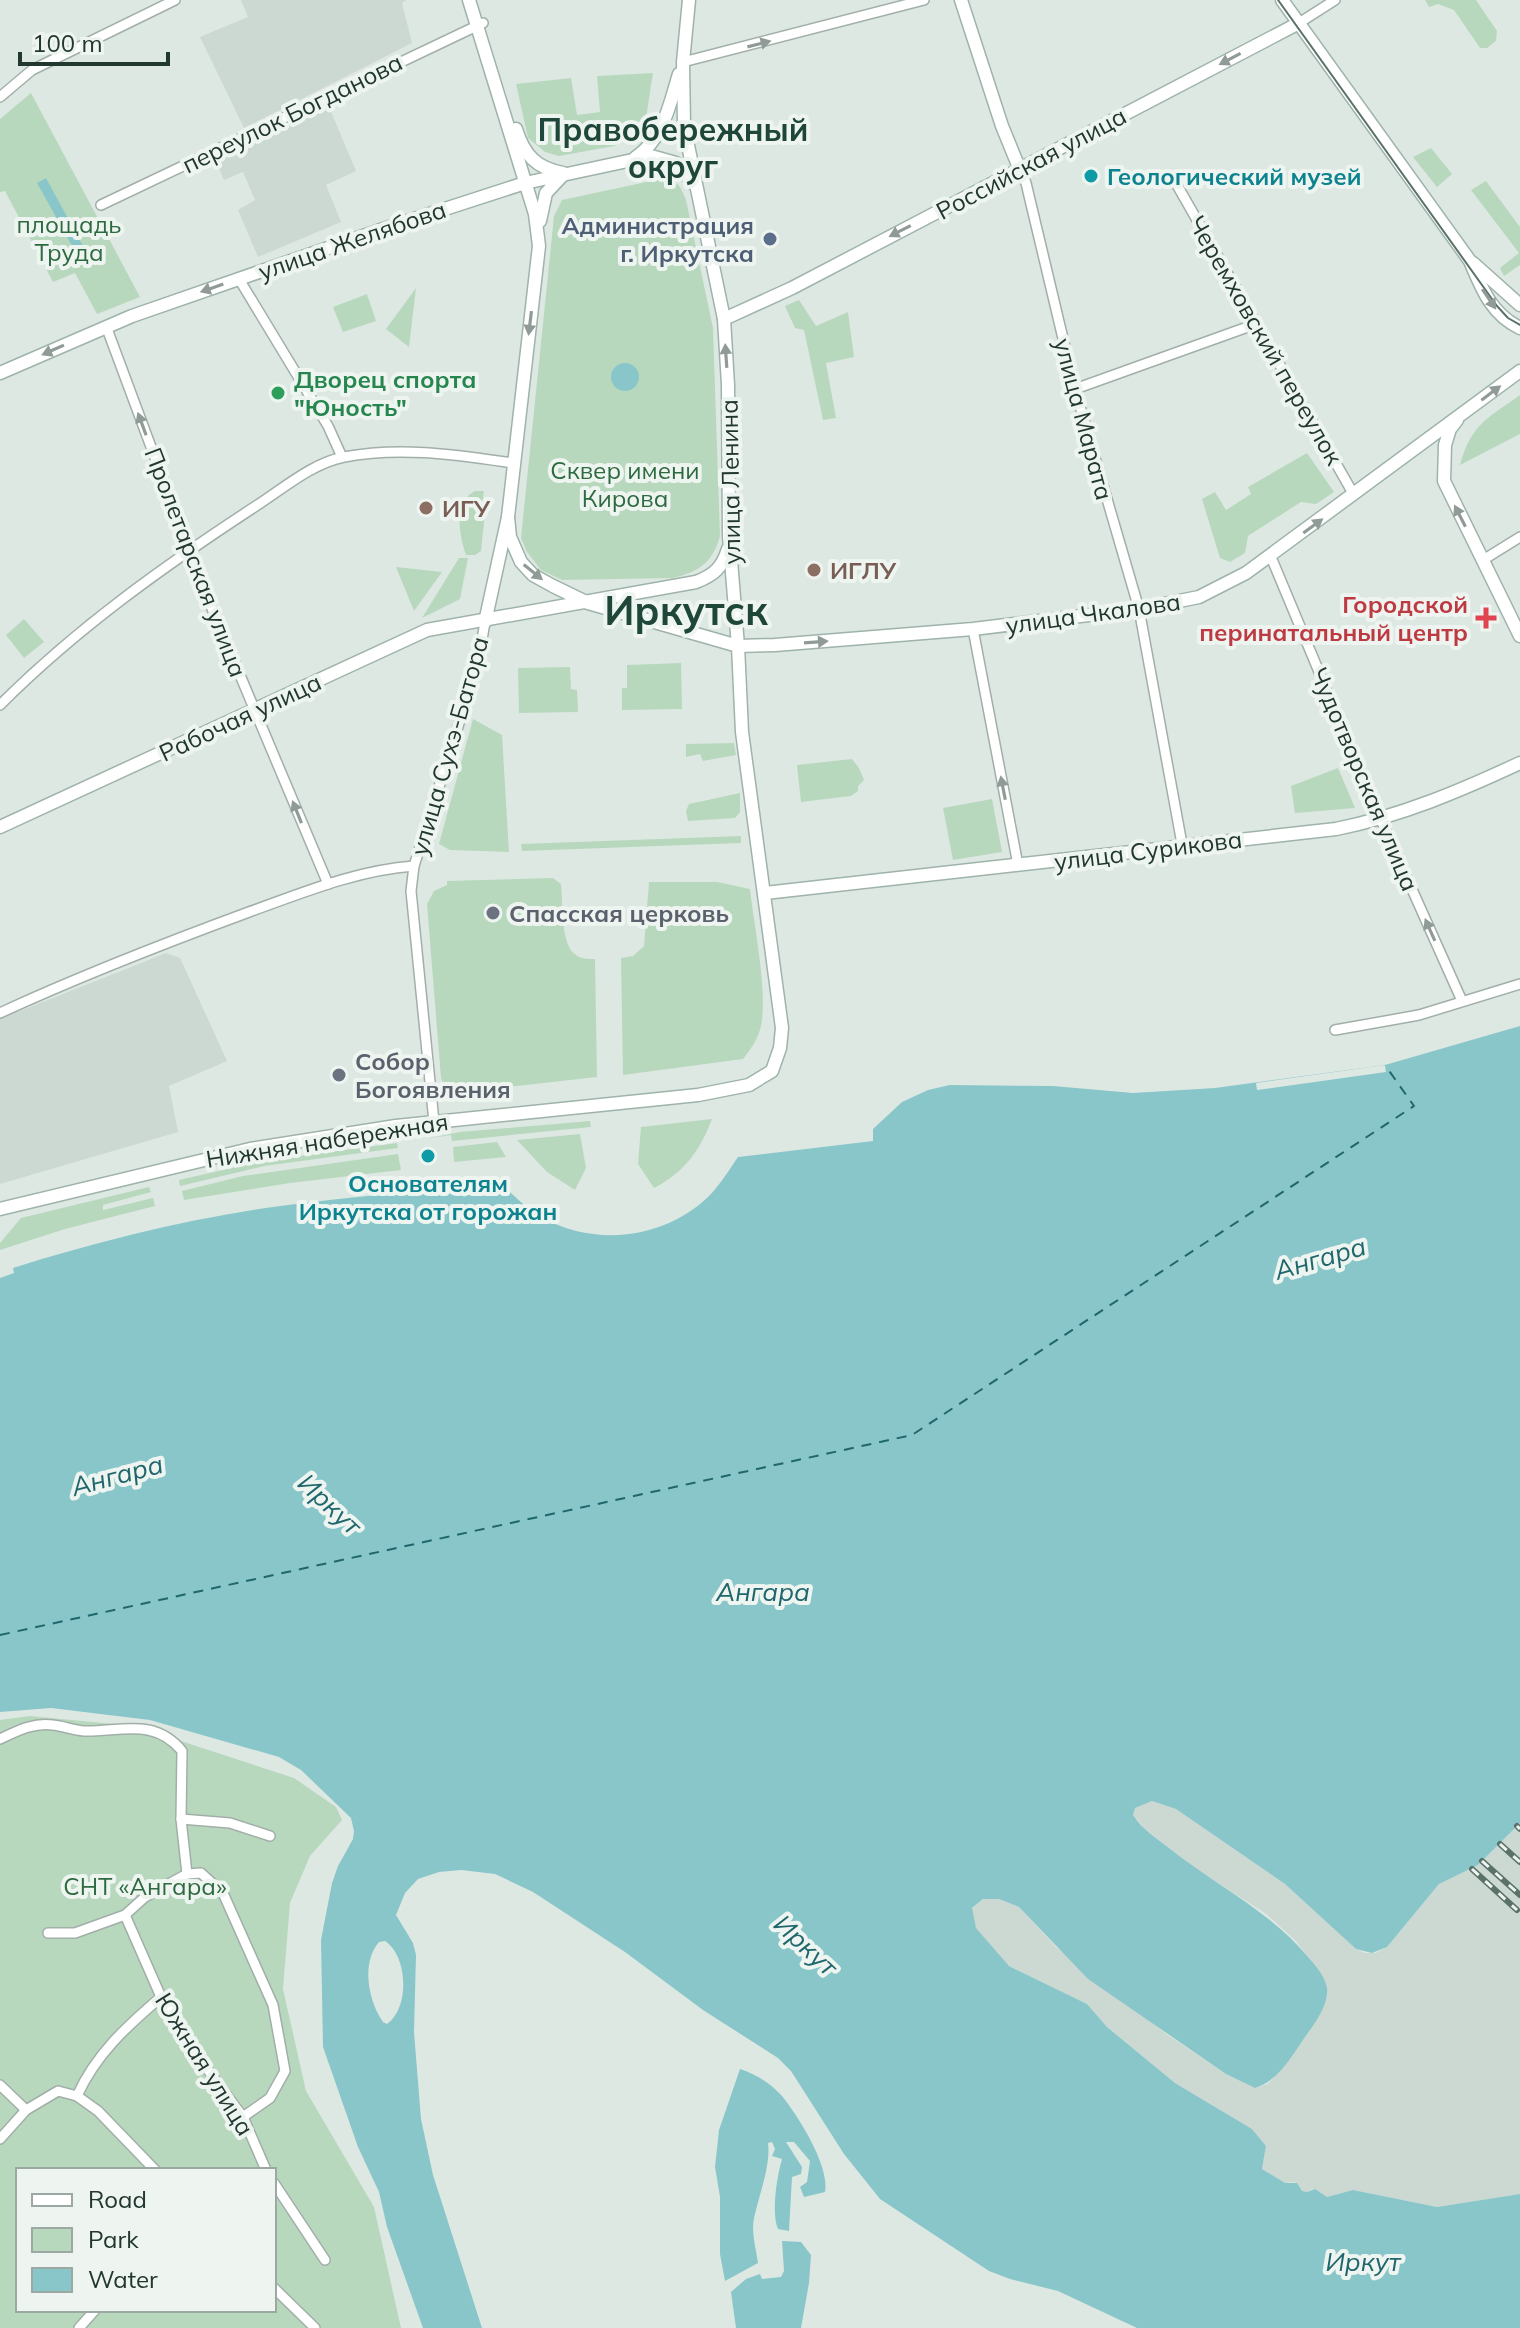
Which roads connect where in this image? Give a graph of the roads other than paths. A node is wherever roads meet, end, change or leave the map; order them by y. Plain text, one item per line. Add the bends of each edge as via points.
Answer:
1 (175, 0) edge
2 (469, 0) edge
3 (475, 0) edge
4 (689, 0) edge
5 (924, 0) edge
6 (961, 0) edge
7 (1282, 0) edge
8 (1335, 0) edge
9 (1299, 23) junction
10 (481, 24) junction
11 (683, 62) junction
12 (0, 97) edge
13 (633, 160) junction
14 (1020, 170) junction
15 (566, 174) junction
16 (525, 183) junction
17 (1177, 185) dead end
18 (699, 194) junction
19 (101, 205) dead end
20 (539, 246) junction
21 (1470, 261) junction
22 (239, 279) junction
23 (1520, 305) edge
24 (724, 319) junction
25 (1256, 324) junction
26 (106, 326) junction
27 (1520, 328) edge
28 (1520, 371) edge
29 (0, 373) edge
30 (1075, 389) junction
31 (1461, 414) junction
32 (342, 457) junction
33 (513, 463) junction
34 (1354, 495) junction
35 (508, 517) junction
36 (1520, 537) edge
37 (729, 546) junction
38 (188, 549) junction
39 (1271, 557) junction
40 (1483, 560) junction
41 (588, 603) junction
42 (1139, 609) junction
43 (485, 622) junction
44 (973, 629) junction
45 (1520, 636) edge
46 (738, 646) junction
47 (0, 705) edge
48 (255, 711) junction
49 (1520, 763) edge
50 (1381, 820) junction
51 (0, 827) edge
52 (1182, 844) junction
53 (1018, 865) junction
54 (414, 866) junction
55 (328, 884) junction
56 (765, 893) junction
57 (1520, 984) edge
58 (1462, 1001) junction
59 (0, 1013) edge
60 (1335, 1030) dead end
61 (780, 1048) joint
62 (434, 1122) junction
63 (0, 1209) edge
64 (0, 1739) edge
65 (181, 1819) junction
66 (270, 1836) dead end
67 (187, 1874) junction
68 (125, 1915) junction
69 (48, 1933) dead end
70 (161, 1997) junction
71 (0, 2085) edge
72 (77, 2096) junction
73 (26, 2110) junction
74 (243, 2117) junction
75 (0, 2139) edge
76 (153, 2168) edge
77 (265, 2168) edge
78 (276, 2186) edge
79 (325, 2260) dead end
80 (276, 2290) edge
81 (93, 2312) edge
82 (79, 2328) edge
83 (315, 2328) edge

1 - 12 street via 32,70
2 - 10 main road, улица Сухэ-Батора
3 - 10 main road, улица Сухэ-Батора
4 - 11 main road, улица Ленина
11 -> 5 street
6 - 14 main road, улица Марата
7 - 9 main road
8 - 9 street, Российская улица
9 -> 14 main road, Российская улица
9 - 21 main road
10 - 15 main road, улица Сухэ-Батора via 529,159
10 - 16 main road, улица Сухэ-Батора
10 - 19 street, переулок Богданова
11 - 13 main road, улица Ленина via 661,130
11 - 18 main road, улица Ленина via 684,126
13 - 15 main road, улица Желябова
13 - 18 main road, улица Желябова via 651,156 676,163
14 -> 24 main road, Российская улица
14 - 30 street, улица Марата
15 - 16 main road, улица Желябова
15 - 20 main road via 546,193
16 - 20 main road, улица Сухэ-Батора
16 - 22 main road, улица Желябова
17 - 25 street, Черемховский переулок
18 - 24 main road, улица Ленина
20 -> 33 main road, улица Сухэ-Батора
21 - 23 main road
21 -> 27 main road via 1486,299
22 -> 26 main road, улица Желябова
22 - 32 street
37 -> 24 main road, улица Ленина
25 - 30 street
25 - 34 street, Черемховский переулок
26 -> 29 main road, улица Желябова
38 -> 26 street, Пролетарская улица
31 -> 28 main road, улица Чкалова
30 - 42 street, улица Марата
31 - 34 main road, улица Чкалова
40 -> 31 main road via 1444,481 1445,445
32 - 33 street via 428,451
32 - 38 street via 318,466
33 - 35 main road, улица Сухэ-Батора
39 -> 34 main road, улица Чкалова
35 -> 41 main road, улица Чкалова via 510,537 533,575
35 - 43 main road, улица Сухэ-Батора
36 - 40 street
37 - 41 main road, Рабочая улица via 710,577
37 - 46 main road, улица Ленина
38 - 47 street via 104,612
38 - 48 street, Пролетарская улица
39 - 42 main road, улица Чкалова via 1199,597
39 - 50 street, Чудотворская улица
40 - 45 main road
41 - 43 main road, Рабочая улица
41 - 46 main road, улица Чкалова
42 - 44 main road, улица Чкалова
42 - 52 street, улица Марата
43 - 48 main road, Рабочая улица via 427,630
43 - 54 street, улица Сухэ-Батора via 478,663
46 -> 44 main road, улица Чкалова
53 -> 44 street
46 - 56 main road, улица Ленина via 742,732
48 - 51 main road, Рабочая улица
55 -> 48 street, Пролетарская улица
49 - 50 main road, улица Сурикова
50 - 52 main road, улица Сурикова
58 -> 50 street, Чудотворская улица
52 - 53 main road, улица Сурикова
53 - 56 main road, улица Сурикова
54 - 55 street
54 - 62 street, улица Сухэ-Батора via 411,891
55 - 59 street via 67,982
56 - 61 main road, улица Ленина
57 - 58 street
58 - 60 street via 1419,1015
61 - 62 main road, Нижняя набережная via 772,1071 727,1090
62 - 63 main road, Нижняя набережная via 250,1149
64 - 65 street via 25,1727 51,1724 87,1731 114,1727 163,1733 182,1751
65 - 66 street via 230,1823
65 - 67 street
67 - 68 street
67 - 74 street via 201,1873 223,1893 273,2005 285,2071 270,2098
68 - 69 street via 75,1933
68 - 70 street, Южная улица
70 - 72 street via 96,2059
70 - 74 street, Южная улица
71 - 73 street
72 - 73 street via 58,2091
72 - 76 street
73 - 75 street
74 - 77 street, Южная улица
78 - 79 street
80 - 83 street
81 - 82 street

